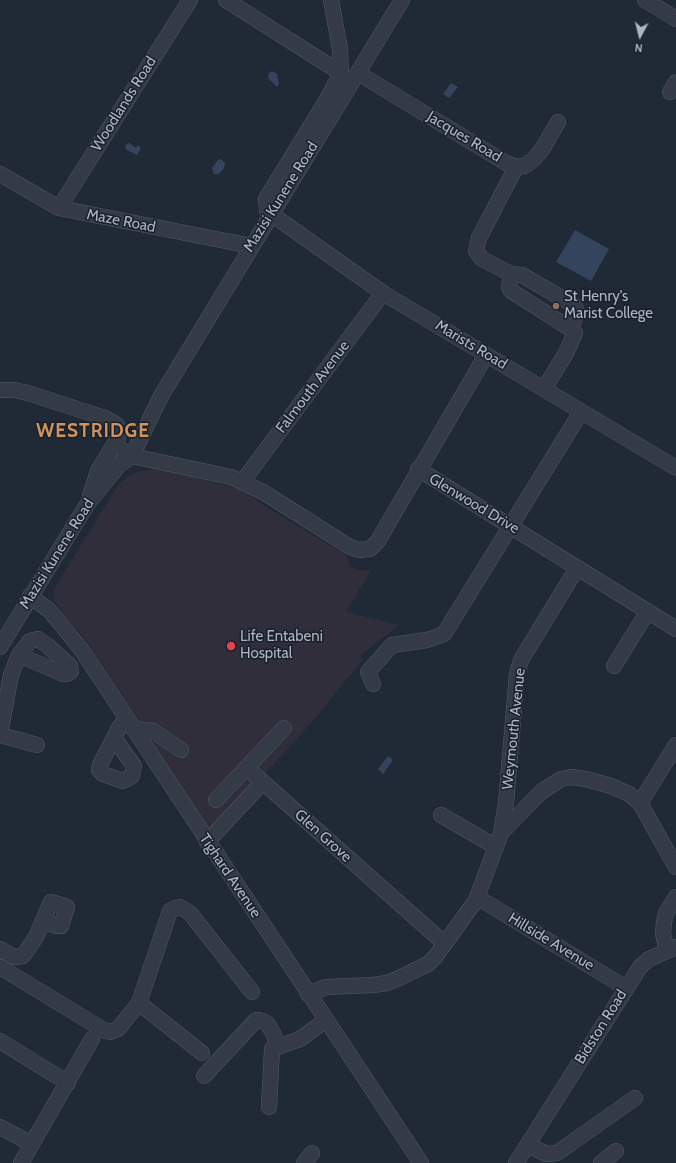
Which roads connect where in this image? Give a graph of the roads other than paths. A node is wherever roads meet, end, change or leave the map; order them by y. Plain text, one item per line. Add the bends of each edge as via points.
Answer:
1 (190, 0) edge
2 (226, 0) edge
3 (331, 0) edge
4 (402, 0) edge
5 (645, 0) edge
6 (676, 19) edge
7 (341, 73) junction
8 (358, 73) junction
9 (558, 122) dead end
10 (516, 167) junction
11 (0, 174) edge
12 (59, 208) junction
13 (270, 215) junction
14 (251, 246) junction
15 (511, 274) junction
16 (383, 293) junction
17 (571, 329) junction
18 (486, 355) junction
19 (544, 389) junction
20 (0, 390) edge
21 (581, 412) junction
22 (125, 457) junction
23 (676, 468) edge
24 (418, 469) junction
25 (242, 482) junction
26 (88, 503) junction
27 (512, 526) junction
28 (577, 568) junction
29 (30, 596) junction
30 (648, 611) junction
31 (676, 629) edge
32 (0, 647) edge
33 (19, 655) dead end
34 (614, 666) dead end
35 (373, 684) dead end
36 (130, 724) junction
37 (284, 728) dead end
38 (0, 735) edge
39 (114, 738) dead end
40 (37, 745) dead end
41 (676, 745) edge
42 (181, 750) dead end
43 (247, 768) junction
44 (263, 782) junction
45 (216, 800) dead end
46 (640, 802) junction
47 (441, 815) dead end
48 (501, 833) junction
49 (207, 842) junction
50 (496, 848) junction
51 (676, 867) edge
52 (477, 897) junction
53 (676, 897) edge
54 (43, 922) dead end
55 (445, 944) junction
56 (0, 948) edge
57 (671, 948) edge
58 (0, 967) edge
59 (626, 988) junction
60 (252, 992) dead end
61 (308, 994) junction
62 (139, 1003) junction
63 (326, 1020) junction
64 (92, 1040) dead end
65 (0, 1041) edge
66 (278, 1046) junction
67 (202, 1052) dead end
68 (204, 1076) dead end
69 (68, 1083) junction
70 (636, 1098) dead end
71 (269, 1107) dead end
72 (0, 1127) edge
73 (32, 1144) junction
74 (528, 1145) junction
75 (616, 1151) dead end
76 (21, 1163) edge
77 (421, 1163) edge
78 (516, 1163) edge
79 (601, 1163) edge

1 - 12 street, Woodlands Road
2 - 7 street
3 - 7 street via 340,49
4 - 8 street, Mazisi Kunene Road
5 - 6 street
7 - 13 street via 266,199 265,208
8 - 10 street, Jacques Road
8 - 13 street, Mazisi Kunene Road
9 - 10 street, Jacques Road via 544,148 534,159 525,166
10 - 15 street via 476,245 476,251 482,259
11 - 12 street, Maze Road
12 - 14 street, Maze Road
13 - 14 street, Mazisi Kunene Road
13 - 16 street, Marists Road
14 - 22 street, Mazisi Kunene Road via 162,396 152,405
15 - 17 street via 511,291
15 - 17 street via 522,275 575,306 577,312
16 - 18 street, Marists Road
16 - 25 street, Falmouth Avenue
17 - 19 street via 575,333 574,336
18 - 19 street, Marists Road
18 - 24 street
19 - 21 street, Marists Road
20 - 26 street via 28,393 105,418 117,425 118,438 98,471
21 - 23 street, Marists Road
21 - 27 street
22 - 25 street, Glenwood Drive via 231,477
22 - 26 street, Mazisi Kunene Road
24 - 25 street, Glenwood Drive via 378,541 370,549 359,550
24 - 27 street, Glenwood Drive
26 - 29 street, Mazisi Kunene Road
27 - 28 street, Glenwood Drive
27 - 35 street via 444,634 427,640 392,645 368,672
28 - 30 street, Glenwood Drive
28 - 48 street, Weymouth Avenue via 521,660 517,674
29 - 32 street, Mazisi Kunene Road
29 - 36 street, Tighard Avenue via 49,610 81,649
30 - 31 street, Glenwood Drive
30 - 34 street
33 - 38 street via 11,675
36 - 39 street
36 - 42 street via 152,731
36 - 49 street, Tighard Avenue
37 - 43 street
38 - 40 street
41 - 46 street
43 - 44 street, Glen Grove
43 - 45 street
44 - 49 street
44 - 55 street, Glen Grove
46 - 48 street via 611,786 586,779 561,779 541,792
46 - 51 street
47 - 50 street
48 - 50 street, Weymouth Avenue
49 - 61 street, Tighard Avenue
50 - 52 street, Weymouth Avenue
52 - 55 street, Weymouth Avenue
52 - 59 street, Hillside Avenue
53 - 57 street, Bidston Road via 666,913 664,922 663,934
54 - 56 street via 23,956 14,957
55 - 61 street, Weymouth Avenue via 428,964 397,980 374,985 326,987
57 - 59 street, Bidston Road via 649,959 640,967
58 - 62 street via 105,1031 118,1029
59 - 74 street, Bidston Road
60 - 62 street via 190,913 180,907 170,911
61 - 63 street, Tighard Avenue
62 - 67 street
63 - 66 street via 300,1039
63 - 77 street, Tighard Avenue
64 - 69 street
65 - 69 street
66 - 68 street via 266,1023 256,1020
66 - 71 street via 272,1049 271,1053
69 - 73 street
70 - 74 street via 557,1153 546,1154
72 - 73 street
73 - 76 street
74 - 78 street, Bidston Road
75 - 79 street

